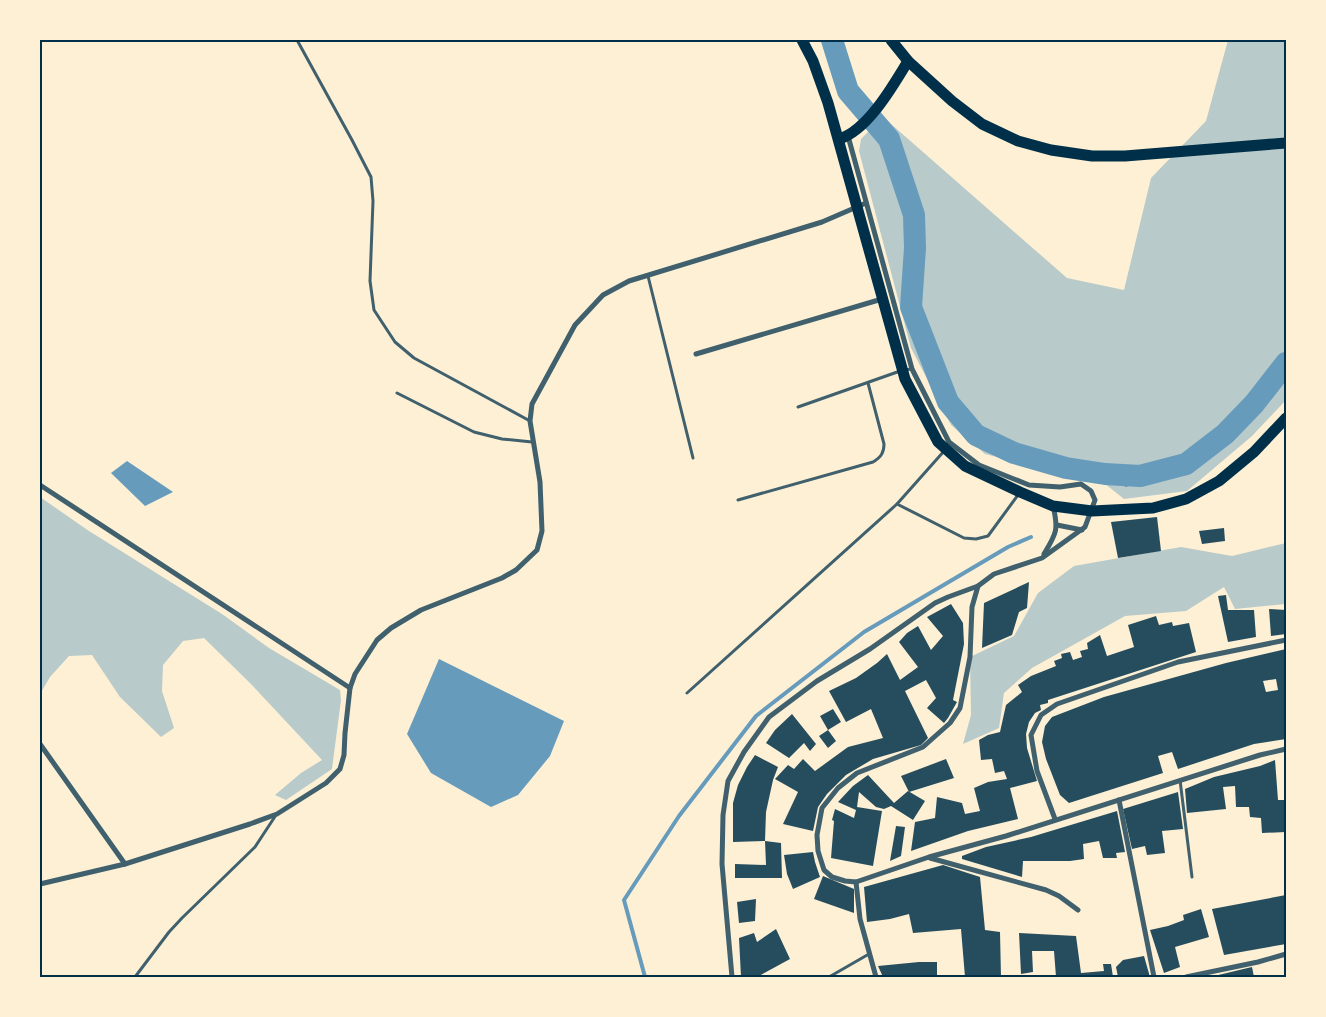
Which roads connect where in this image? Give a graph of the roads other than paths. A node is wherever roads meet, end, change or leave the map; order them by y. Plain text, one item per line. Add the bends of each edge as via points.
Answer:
1 (297, 40) edge
2 (802, 40) edge
3 (891, 40) edge
4 (899, 46) edge
5 (908, 61) junction
6 (848, 135) junction
7 (1286, 144) edge
8 (862, 204) junction
9 (648, 275) junction
10 (888, 298) junction
11 (696, 354) dead end
12 (907, 369) junction
13 (868, 383) junction
14 (397, 393) dead end
15 (798, 407) dead end
16 (1286, 418) edge
17 (530, 421) junction
18 (532, 442) junction
19 (950, 448) junction
20 (693, 458) dead end
21 (40, 485) edge
22 (1029, 485) junction
23 (1020, 492) junction
24 (738, 500) dead end
25 (897, 504) junction
26 (1053, 506) junction
27 (1092, 511) junction
28 (1057, 525) junction
29 (1082, 530) junction
30 (1042, 558) junction
31 (978, 586) junction
32 (1286, 640) edge
33 (350, 688) junction
34 (687, 693) dead end
35 (40, 744) edge
36 (1286, 749) edge
37 (1180, 780) junction
38 (1118, 800) junction
39 (277, 814) junction
40 (1055, 820) junction
41 (929, 857) junction
42 (125, 864) junction
43 (1192, 877) dead end
44 (856, 882) junction
45 (40, 884) edge
46 (1078, 910) dead end
47 (870, 953) junction
48 (1286, 954) edge
49 (136, 977) edge
50 (732, 977) edge
51 (829, 977) edge
52 (876, 977) edge
53 (1154, 977) edge
54 (1186, 977) edge

1 - 17 lane via 370,177 374,201 370,281 374,310 395,342 414,358
2 - 6 main road via 828,102
3 - 4 main road
4 - 5 main road
5 - 6 main road via 880,105
5 - 7 main road via 982,124 1018,142 1051,150 1092,156 1125,156
6 - 8 main road
8 - 9 street via 822,222
8 - 10 main road
9 - 17 street via 603,295 575,325 532,404
9 - 20 lane
10 - 11 street
10 - 12 main road
12 - 13 lane
12 - 19 main road via 905,379 938,442
13 - 15 lane
13 - 24 lane via 884,444 880,457 873,462
14 - 18 lane via 474,432
16 - 27 main road via 1254,452 1219,481 1186,498 1153,508
17 - 18 street
18 - 33 street via 540,482 542,531 537,550 502,578 421,610 391,628 377,640 355,674
19 - 22 street via 979,465
19 - 23 main road via 965,466
19 - 25 lane
21 - 33 street
22 - 23 lane
22 - 27 street via 1060,487 1081,484 1091,491 1095,500
23 - 25 lane via 988,536 976,539 964,538
23 - 26 main road
25 - 34 lane
26 - 27 main road
26 - 28 street
27 - 29 street
28 - 29 street
28 - 30 street
29 - 30 street
30 - 31 street via 994,574
31 - 44 street via 972,607 970,657 960,708 950,723 923,747 857,773 838,788 822,808 817,835 824,870 845,882
31 - 50 street via 935,603 870,649 817,681 769,717 744,752 728,781 723,815 722,864
32 - 40 street via 1178,662 1057,704 1041,715 1031,735 1037,771
33 - 39 street via 340,769 326,783
35 - 42 street
36 - 37 street
37 - 38 street
37 - 43 lane
38 - 40 street
38 - 53 street
39 - 42 street
39 - 49 lane via 255,847 176,925
40 - 41 street
41 - 44 street
41 - 46 street via 1046,890
42 - 45 street
44 - 47 street via 860,918
47 - 51 lane
47 - 52 street
48 - 54 street

